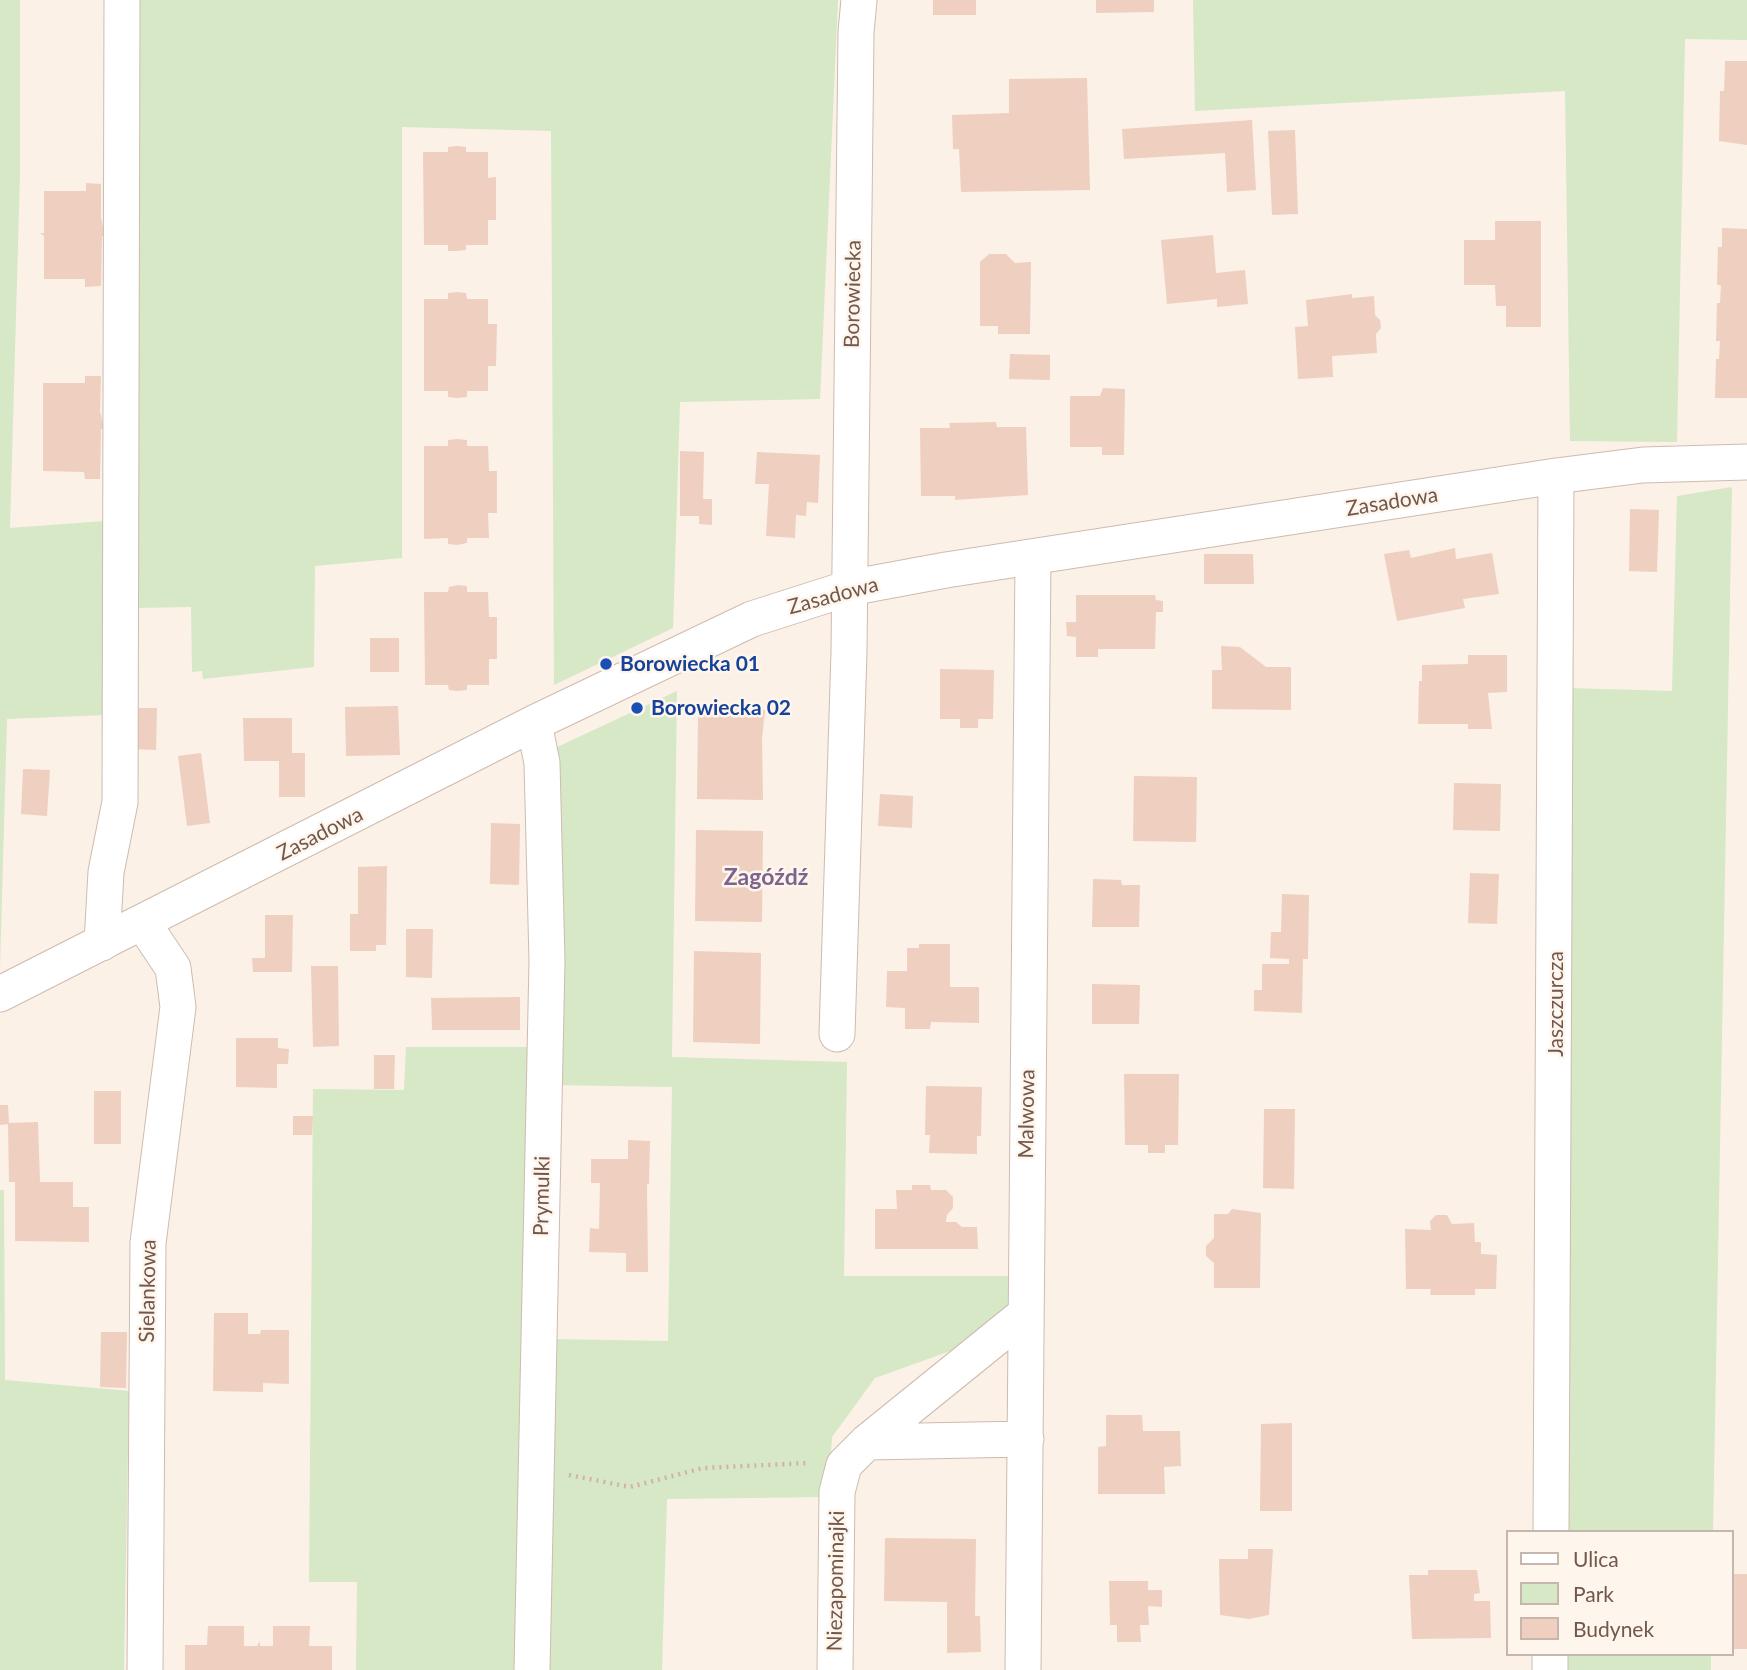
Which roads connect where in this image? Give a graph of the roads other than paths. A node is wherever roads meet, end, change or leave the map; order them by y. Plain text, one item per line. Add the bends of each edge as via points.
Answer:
1 (122, 0) edge
2 (859, 0) edge
3 (1747, 461) edge
4 (1556, 476) junction
5 (1033, 557) junction
6 (849, 588) junction
7 (534, 723) junction
8 (143, 923) junction
9 (102, 943) junction
10 (0, 994) edge
11 (837, 1034) dead end
12 (1024, 1315) junction
13 (1026, 1440) junction
14 (849, 1466) junction
15 (1551, 1530) edge
16 (145, 1670) edge
17 (532, 1670) edge
18 (835, 1670) edge
19 (1023, 1670) edge

1 - 9 street via 120,788 106,872
2 - 6 street, Borowiecka
3 - 4 street, Zasadowa via 1643,465
4 - 5 street, Zasadowa
4 - 15 street, Jaszczurcza
5 - 6 street, Zasadowa
5 - 12 street, Malwowa
6 - 7 street, Zasadowa via 752,619
6 - 11 street, Borowiecka
7 - 8 street, Zasadowa
7 - 17 street, Prymulki via 542,763 547,961
8 - 9 street, Zasadowa
8 - 16 street, Sielankowa via 173,968 178,1007 148,1243
9 - 10 street, Zasadowa
12 - 13 street, Malwowa
12 - 14 street
13 - 14 street
13 - 19 street, Malwowa
14 - 18 street, Niezapominajki

